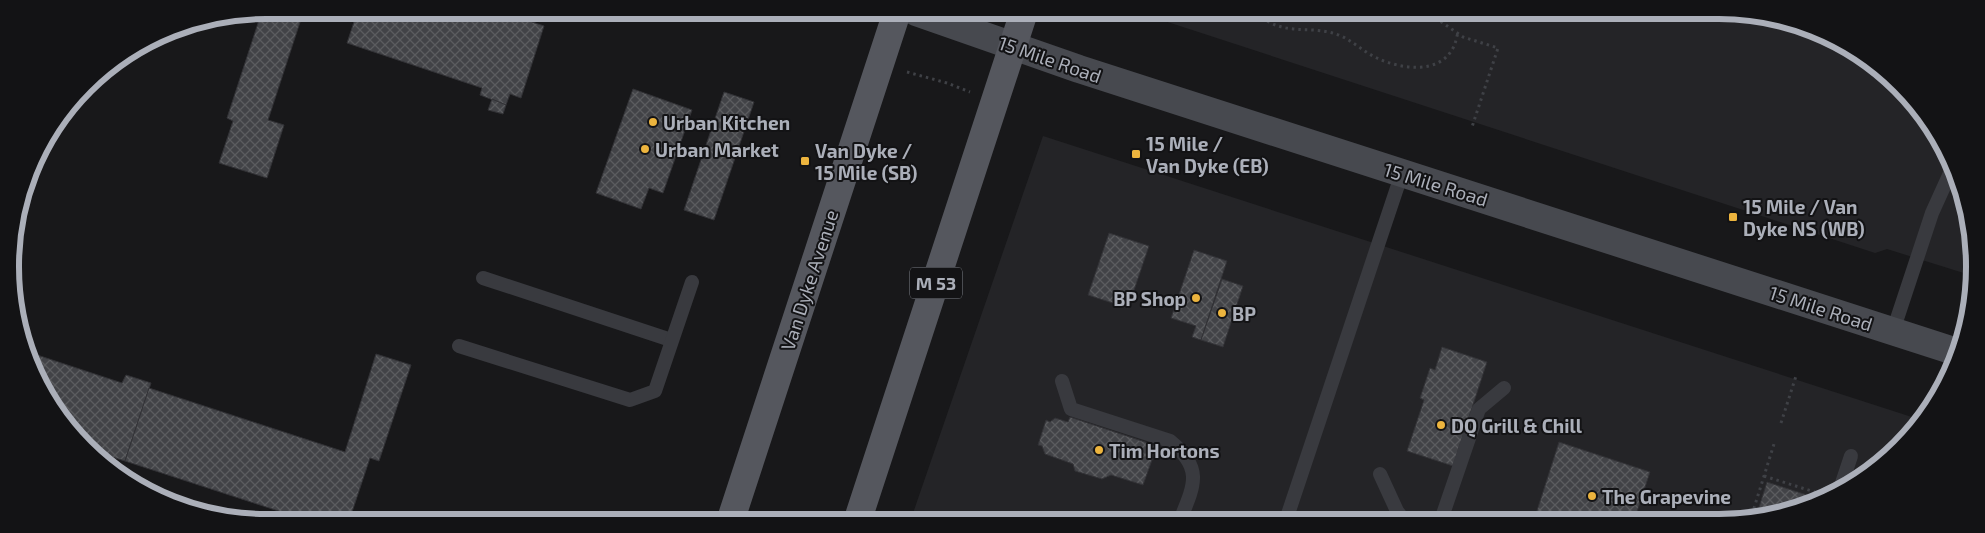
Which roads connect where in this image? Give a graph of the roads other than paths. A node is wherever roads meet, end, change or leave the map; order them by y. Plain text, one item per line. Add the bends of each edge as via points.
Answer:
1 (895, 19) edge
2 (935, 19) edge
3 (1022, 19) edge
4 (1013, 47) junction
5 (1402, 173) junction
6 (1948, 176) edge
7 (483, 278) dead end
8 (692, 282) dead end
9 (1893, 331) junction
10 (671, 340) junction
11 (460, 346) dead end
12 (1951, 350) edge
13 (1062, 381) dead end
14 (1504, 388) dead end
15 (1851, 456) dead end
16 (1380, 474) dead end
17 (1843, 480) edge
18 (733, 514) edge
19 (860, 514) edge
20 (1182, 514) edge
21 (1288, 514) edge
22 (1399, 514) edge
23 (1443, 514) edge

1 - 18 main road, Van Dyke Avenue
2 - 4 main road, 15 Mile Road
3 - 4 main road, M 53
4 - 5 main road, 15 Mile Road
4 - 19 main road, M 53
5 - 9 main road, 15 Mile Road
5 - 21 lane
6 - 9 lane via 1932,213
7 - 10 lane
8 - 10 lane
9 - 12 main road, 15 Mile Road
10 - 11 lane via 655,391 630,400
13 - 20 lane via 1070,409 1170,441 1182,452 1191,465 1194,480
14 - 23 lane via 1479,409
15 - 17 lane
16 - 22 lane

